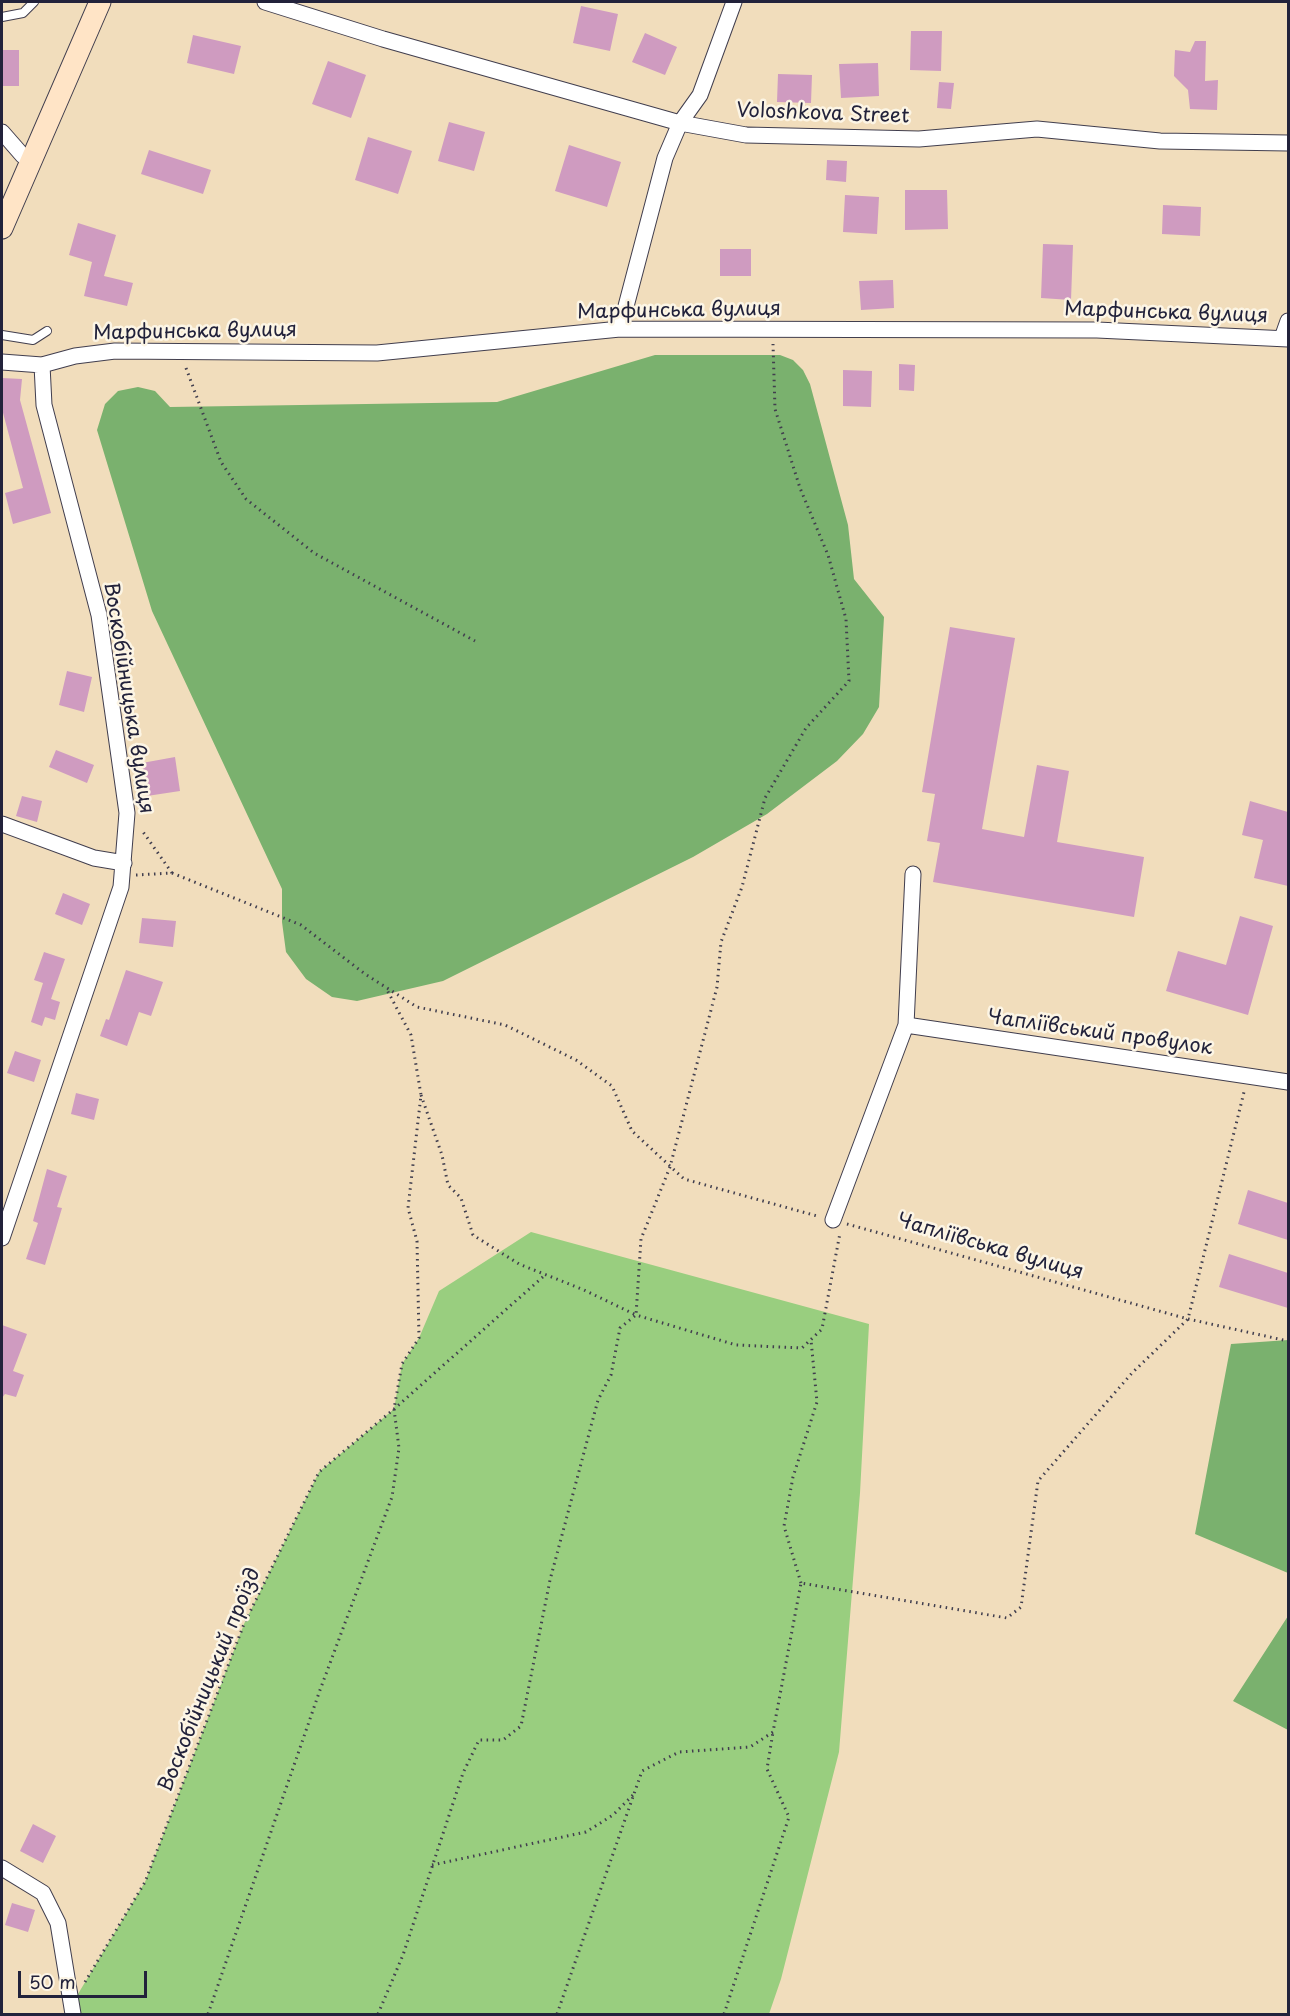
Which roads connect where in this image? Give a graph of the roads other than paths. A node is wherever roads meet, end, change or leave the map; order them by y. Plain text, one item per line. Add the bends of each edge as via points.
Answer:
1 (34, 2) edge
2 (100, 2) edge
3 (265, 2) edge
4 (734, 2) edge
5 (2, 16) edge
6 (680, 123) junction
7 (2, 132) edge
8 (1288, 143) edge
9 (2, 152) edge
10 (27, 157) junction
11 (2, 228) edge
12 (1288, 321) edge
13 (620, 329) junction
14 (47, 331) dead end
15 (2, 335) edge
16 (1285, 339) edge
17 (2, 362) edge
18 (42, 365) junction
19 (2, 824) edge
20 (123, 869) junction
21 (913, 874) dead end
22 (906, 1025) junction
23 (1288, 1082) edge
24 (837, 1221) road end
25 (2, 1238) edge
26 (2, 1868) edge
27 (72, 2009) edge

1 - 5 lane via 23,14
2 - 10 street
3 - 6 street, Voloshkova Street
4 - 6 street via 700,95
6 - 8 street, Voloshkova Street via 746,135 919,139 1037,129 1160,141
6 - 13 street via 665,158
7 - 10 street
9 - 10 street
10 - 11 street
12 - 16 street
13 - 16 street, Марфинська вулиця via 1097,330
13 - 18 street, Марфинська вулиця via 377,352 115,351
14 - 15 lane via 33,340
17 - 18 street, Марфинська вулиця
18 - 20 street, Воскобійницька вулиця via 44,405 99,615 127,813
19 - 20 street
20 - 25 street, Воскобійницька вулиця via 105,939
21 - 22 street
22 - 23 street, Чапліївський провулок
22 - 24 street
26 - 27 street via 43,1893 58,1923

